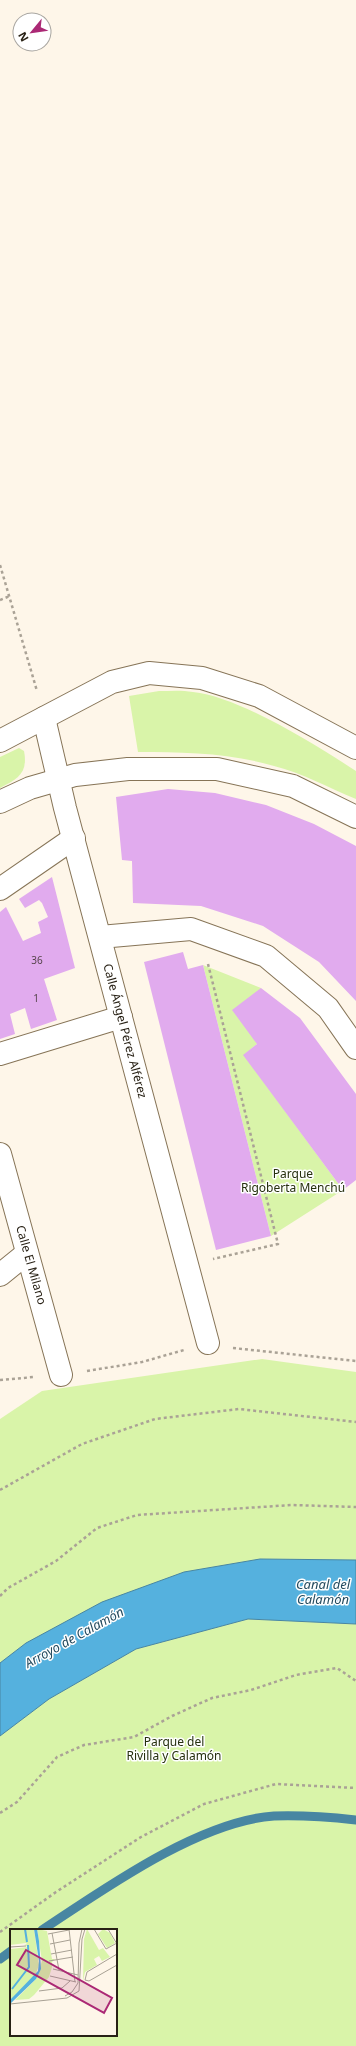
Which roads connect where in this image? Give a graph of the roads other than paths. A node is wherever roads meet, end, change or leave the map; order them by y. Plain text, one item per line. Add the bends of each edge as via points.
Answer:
1 (44, 718) junction
2 (0, 741) edge
3 (356, 748) edge
4 (58, 780) junction
5 (0, 802) edge
6 (356, 817) edge
7 (74, 838) junction
8 (0, 889) edge
9 (100, 937) junction
10 (121, 1017) junction
11 (356, 1048) edge
12 (0, 1054) edge
13 (0, 1154) edge
14 (28, 1253) junction
15 (0, 1275) edge
16 (208, 1343) road end
17 (61, 1375) road end

1 - 2 street
1 - 3 street via 112,682 149,673 202,678 259,696
1 - 4 street, Calle Ángel Pérez Alférez
4 - 5 street via 30,788
4 - 6 street via 75,774 128,768 217,769 293,786
4 - 7 street, Calle Ángel Pérez Alférez
7 - 8 street
7 - 9 street, Calle Ángel Pérez Alférez
9 - 10 street, Calle Ángel Pérez Alférez
9 - 11 street via 190,929 266,956 328,1008
10 - 12 street
10 - 16 street, Calle Ángel Pérez Alférez
13 - 14 street, Calle El Milano
14 - 15 street
14 - 17 street, Calle El Milano

